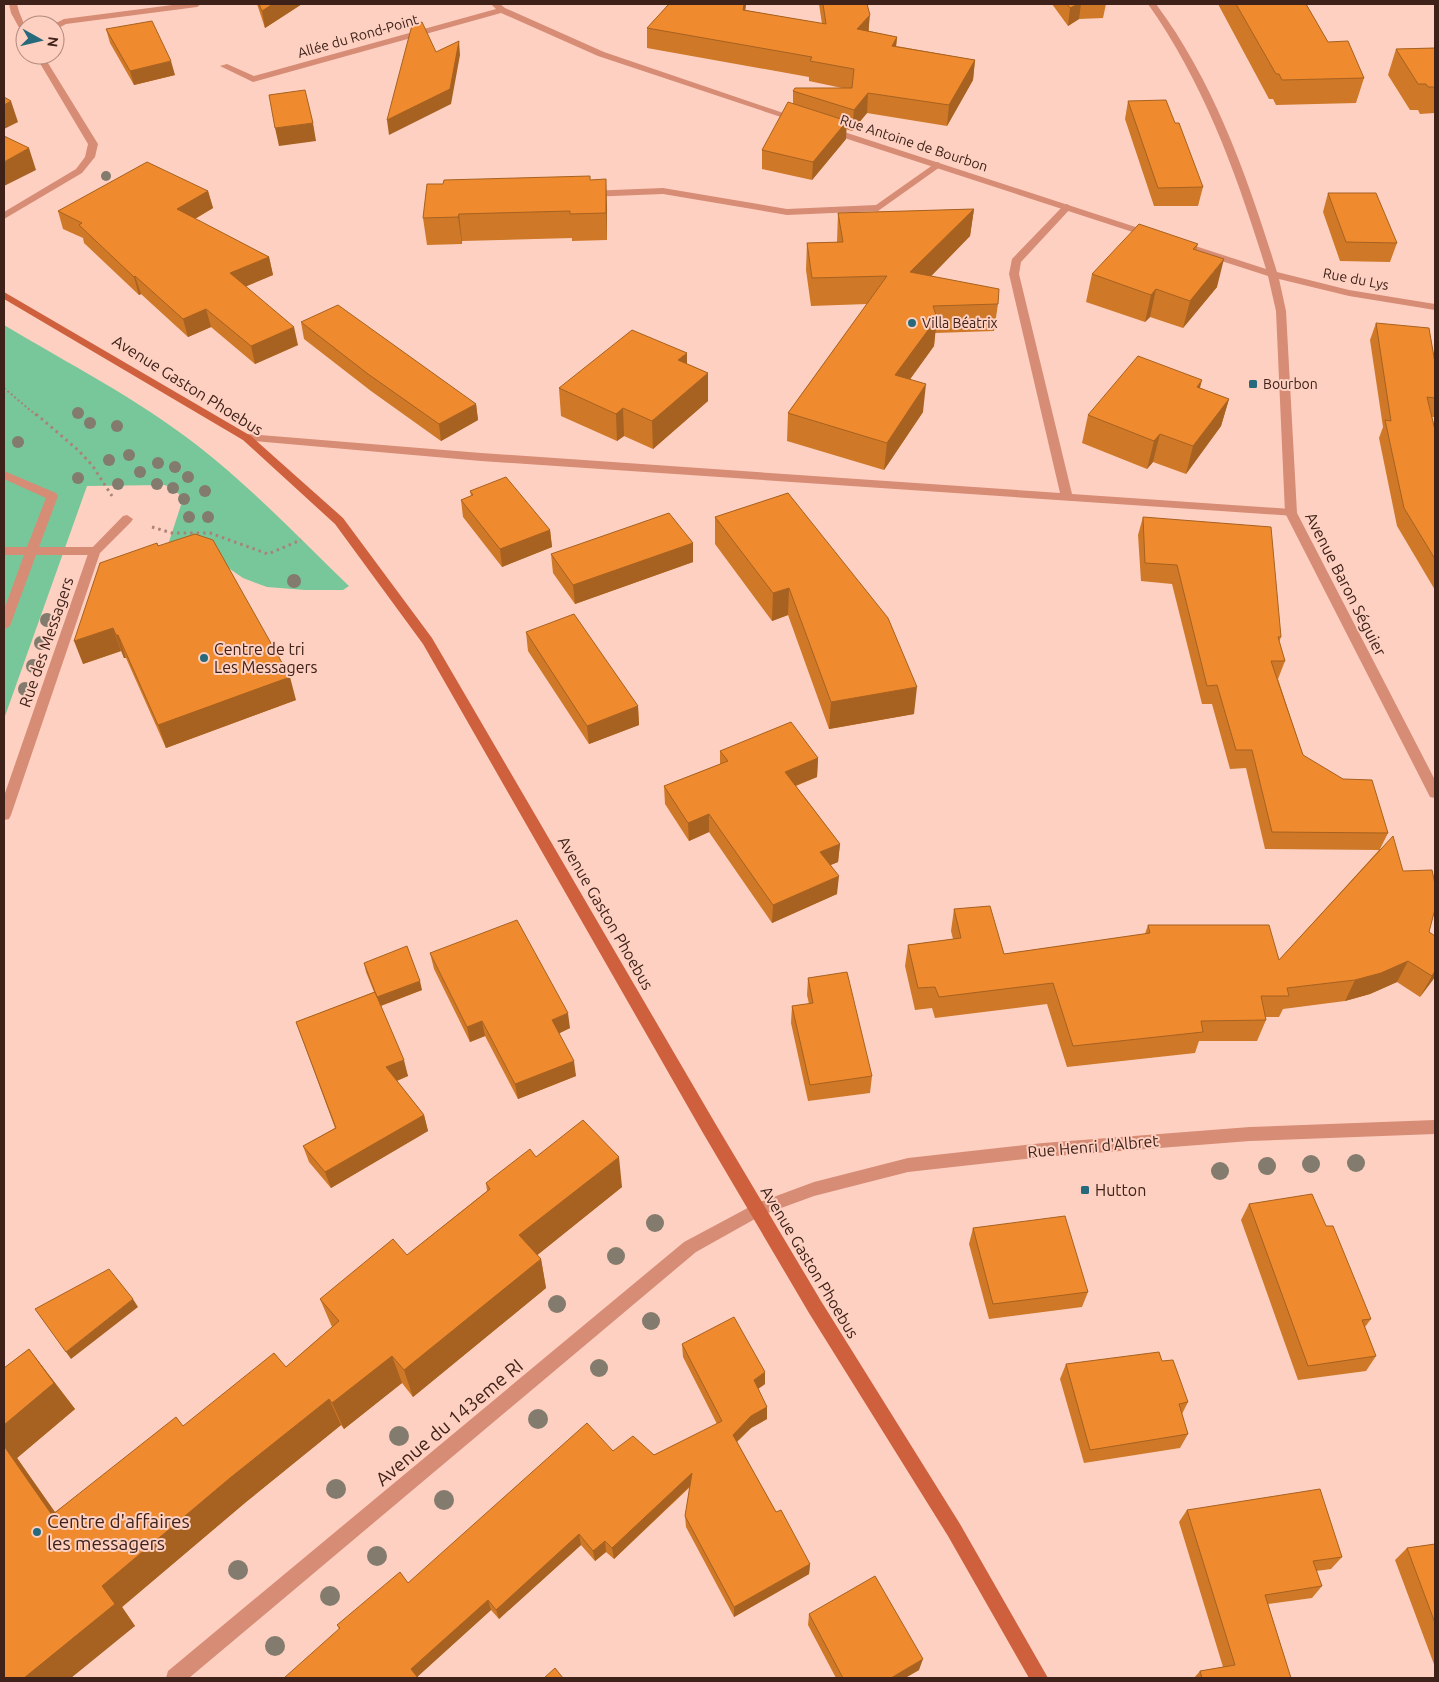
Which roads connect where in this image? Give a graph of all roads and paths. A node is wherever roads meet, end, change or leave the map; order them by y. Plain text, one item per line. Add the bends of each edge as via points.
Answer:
1 (197, 4) edge
2 (1152, 4) edge
3 (499, 7) edge
4 (65, 22) edge
5 (46, 65) edge
6 (224, 66) dead end
7 (937, 165) junction
8 (580, 194) edge
9 (1067, 207) junction
10 (4, 216) edge
11 (1273, 274) junction
12 (4, 295) edge
13 (1435, 307) edge
14 (4, 388) edge
15 (246, 438) junction
16 (4, 475) edge
17 (1067, 497) junction
18 (1291, 513) junction
19 (126, 519) junction
20 (301, 540) dead end
21 (4, 551) edge
22 (31, 551) junction
23 (95, 551) junction
24 (4, 626) edge
25 (1435, 793) edge
26 (4, 815) edge
27 (1435, 1127) edge
28 (757, 1210) junction
29 (175, 1678) edge
30 (1039, 1678) edge

1 - 4 street
2 - 11 street, Avenue Baron Séguier via 1172,31 1216,114 1254,213
3 - 6 street, Allée du Rond-Point via 253,79
3 - 7 street, Rue Antoine de Bourbon via 601,54
5 - 10 street via 93,144 90,157 79,170
7 - 8 street via 878,208 787,212 663,191
7 - 9 street, Rue Antoine de Bourbon
9 - 11 street, Rue Antoine de Bourbon
9 - 17 street via 1016,261 1014,274
11 - 13 street, Rue du Lys via 1350,293
11 - 18 street, Avenue Baron Séguier via 1281,311
12 - 15 main road, Avenue Gaston Phoebus
14 - 19 path via 92,465
15 - 17 street
15 - 28 main road, Avenue Gaston Phoebus via 339,521 428,641
16 - 22 street via 52,496
17 - 18 street
18 - 25 street, Avenue Baron Séguier
19 - 20 path via 172,533 210,533 268,554
19 - 23 street, Rue des Messagers
21 - 22 street
22 - 23 street
22 - 24 street
23 - 26 street, Rue des Messagers
27 - 28 street, Rue Henri d'Albret via 1250,1134 1043,1150 908,1165 814,1189
28 - 29 street, Avenue du 143eme RI via 690,1247
28 - 30 main road, Avenue Gaston Phoebus via 954,1530

